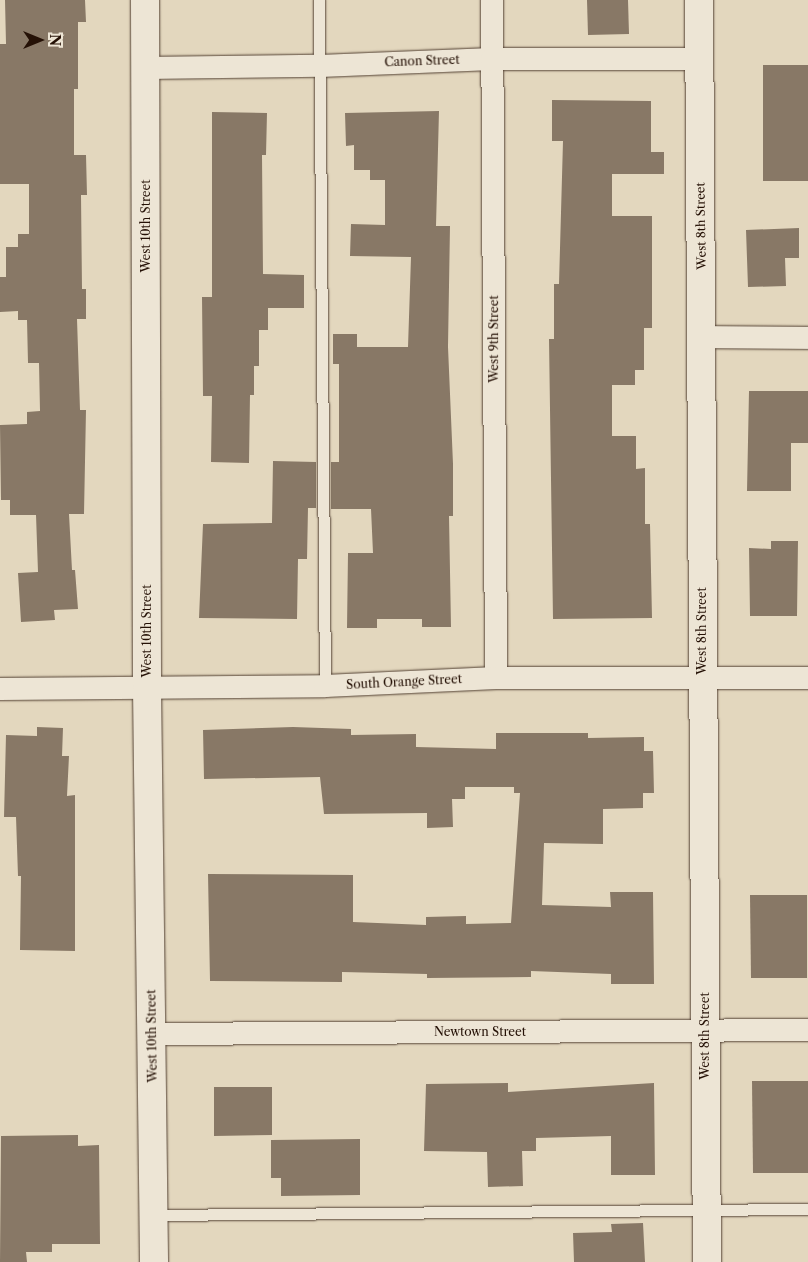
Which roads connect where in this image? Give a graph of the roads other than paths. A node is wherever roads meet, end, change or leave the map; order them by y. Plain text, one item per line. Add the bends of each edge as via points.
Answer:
1 (145, 0) edge
2 (319, 0) edge
3 (492, 0) edge
4 (699, 0) edge
5 (492, 59) junction
6 (699, 59) junction
7 (320, 66) junction
8 (146, 68) junction
9 (703, 337) junction
10 (808, 338) edge
11 (496, 678) junction
12 (702, 678) junction
13 (808, 678) edge
14 (325, 686) junction
15 (147, 687) junction
16 (0, 689) edge
17 (704, 1030) junction
18 (808, 1030) edge
19 (152, 1034) junction
20 (808, 1209) edge
21 (706, 1210) junction
22 (154, 1214) junction
23 (154, 1262) edge
24 (707, 1262) edge

1 - 8 street, West 10th Street
2 - 7 lane
3 - 5 street, West 9th Street
4 - 6 street, West 8th Street
5 - 6 street, Canon Street
5 - 7 street, Canon Street
5 - 11 street, West 9th Street
6 - 9 street, West 8th Street
7 - 8 street, Canon Street
7 - 14 lane
8 - 15 street, West 10th Street
9 - 10 street
9 - 12 street, West 8th Street
11 - 12 street, South Orange Street
11 - 14 street, South Orange Street
12 - 13 street, South Orange Street
12 - 17 street, West 8th Street
14 - 15 street, South Orange Street
15 - 16 street, South Orange Street
15 - 19 street, West 10th Street
17 - 18 street, Newtown Street
17 - 19 street, Newtown Street
17 - 21 street, West 8th Street
19 - 22 street, West 10th Street
20 - 21 lane
21 - 22 lane
21 - 24 street, West 8th Street
22 - 23 street, West 10th Street

